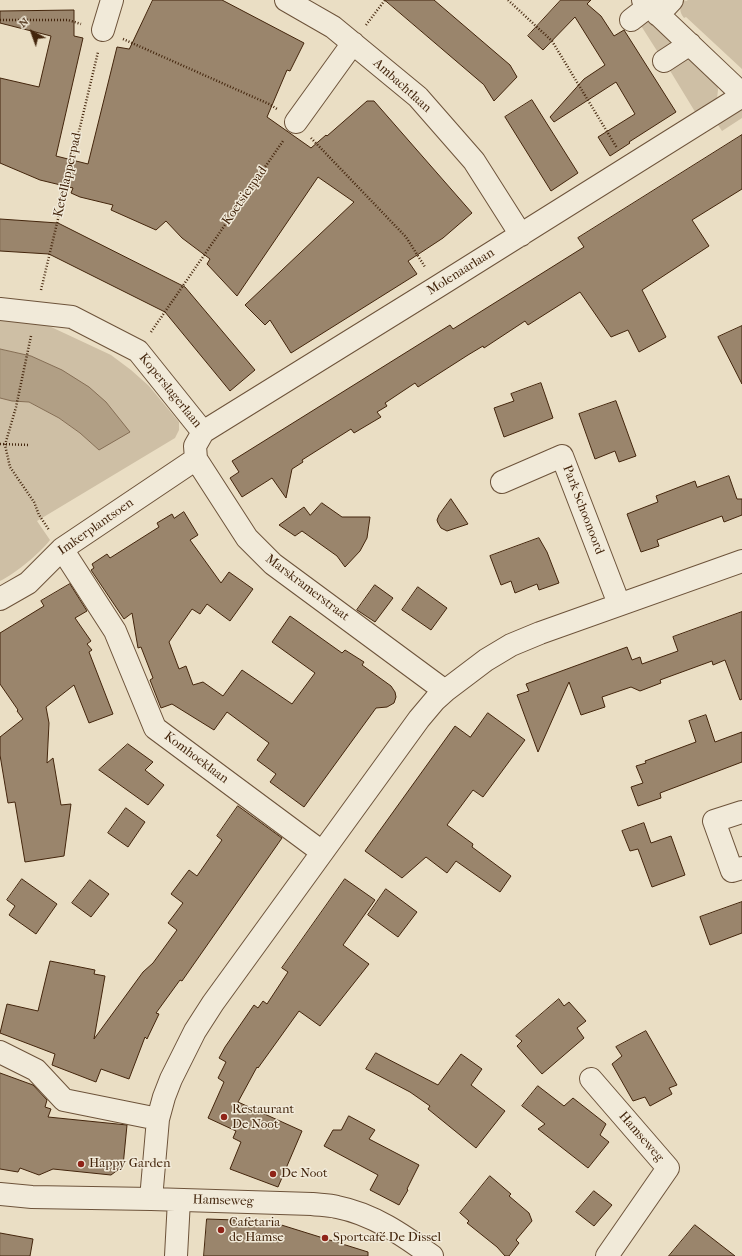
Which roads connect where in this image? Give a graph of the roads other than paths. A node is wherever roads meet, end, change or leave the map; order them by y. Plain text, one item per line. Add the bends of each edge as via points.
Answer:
1 (112, 0) edge
2 (286, 0) edge
3 (656, 5) edge
4 (631, 20) dead end
5 (103, 30) road end
6 (353, 43) junction
7 (690, 44) junction
8 (664, 61) dead end
9 (742, 95) edge
10 (296, 122) road end
11 (521, 235) junction
12 (0, 309) edge
13 (203, 432) junction
14 (196, 459) junction
15 (502, 482) dead end
16 (62, 549) junction
17 (742, 561) edge
18 (0, 598) edge
19 (619, 604) junction
20 (445, 691) junction
21 (742, 812) edge
22 (322, 852) junction
23 (742, 868) edge
24 (0, 1052) edge
25 (591, 1079) dead end
26 (158, 1119) junction
27 (0, 1194) edge
28 (151, 1199) junction
29 (179, 1200) junction
30 (176, 1256) edge
31 (432, 1256) edge
32 (607, 1256) edge

1 - 5 street
2 - 6 street, Ambachtlaan via 333,27
3 - 4 street
3 - 7 street
6 - 10 street
6 - 11 street, Ambachtlaan via 418,97 474,161
7 - 8 street
7 - 9 street
9 - 11 street, Molenaarlaan
11 - 13 street, Molenaarlaan
12 - 13 street, Koperslagerlaan via 72,317 138,351
13 - 14 street via 195,446
14 - 16 street, Imkerplantsoen
14 - 20 street, Marskramerstraat via 247,538 273,564
15 - 19 street, Park Schoonoord via 562,456
16 - 18 street, Imkerplantsoen via 28,583
16 - 22 street, Komhoeklaan via 115,630 155,728
17 - 19 street
19 - 20 street via 540,632 511,646 486,660
20 - 22 street via 419,719
21 - 23 street via 714,821 732,871
22 - 26 street via 195,1031 170,1079
24 - 26 street via 36,1070 64,1100
25 - 32 street, Hamseweg via 668,1168
26 - 28 street
27 - 28 street, Hamseweg
28 - 29 street, Hamseweg
29 - 30 street
29 - 31 street, Hamseweg via 336,1206 373,1218

